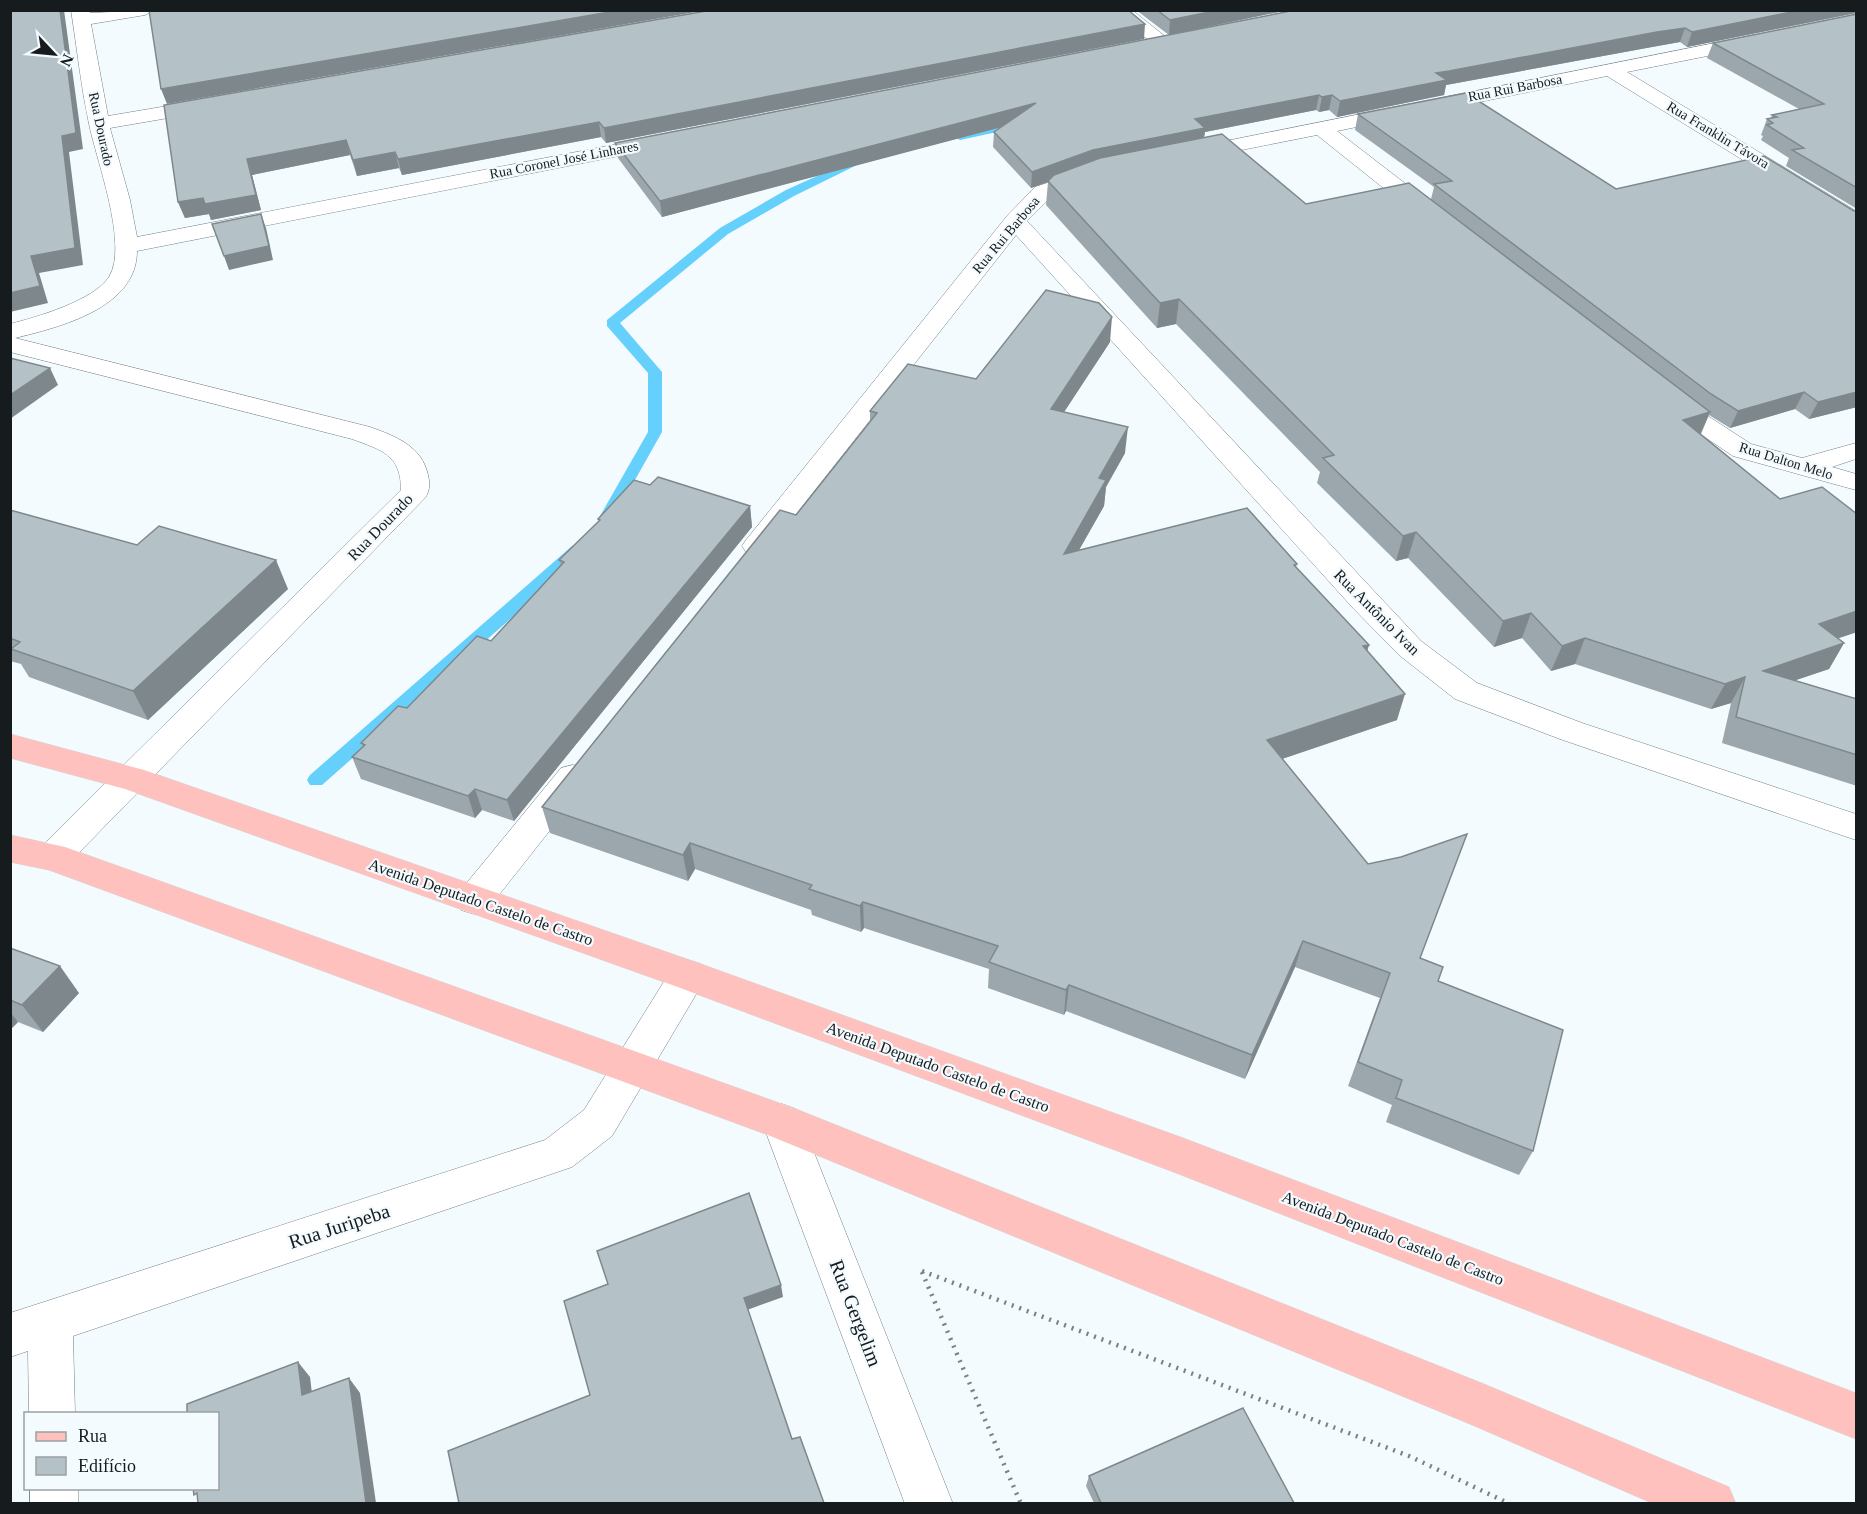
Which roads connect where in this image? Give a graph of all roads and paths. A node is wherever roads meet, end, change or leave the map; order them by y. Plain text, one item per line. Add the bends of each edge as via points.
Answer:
1 (145, 10) edge
2 (1120, 10) edge
3 (81, 15) edge
4 (1774, 37) edge
5 (1185, 38) edge
6 (1163, 42) junction
7 (1139, 47) edge
8 (1610, 69) junction
9 (228, 102) edge
10 (99, 124) junction
11 (1320, 127) junction
12 (684, 137) edge
13 (1172, 158) edge
14 (1115, 169) edge
15 (1857, 220) edge
16 (1015, 221) junction
17 (1450, 230) edge
18 (128, 246) junction
19 (10, 332) edge
20 (10, 344) edge
21 (1645, 384) edge
22 (1857, 451) edge
23 (1802, 467) junction
24 (1857, 482) edge
25 (741, 566) edge
26 (10, 746) edge
27 (585, 761) edge
28 (132, 779) junction
29 (1857, 827) edge
30 (10, 848) edge
31 (53, 857) junction
32 (474, 900) junction
33 (688, 975) junction
34 (632, 1068) junction
35 (782, 1122) junction
36 (30, 1328) edge
37 (52, 1412) edge
38 (1857, 1416) edge
39 (929, 1503) edge
40 (1021, 1503) edge
41 (1510, 1503) edge
42 (1712, 1503) edge

1 - 3 street
2 - 6 street
3 - 10 street, Rua Dourado
4 - 8 street, Rua Rui Barbosa
5 - 6 street
6 - 7 street
8 - 11 street, Rua Rui Barbosa
8 - 15 street, Rua Franklin Távora
9 - 10 street
10 - 18 street, Rua Dourado
11 - 13 street, Rua Rui Barbosa
11 - 17 street
12 - 18 street, Rua Coronel José Linhares
14 - 16 street, Rua Rui Barbosa via 1043,192
16 - 25 street, Rua Rui Barbosa
16 - 29 street, Rua Antônio Ivan via 1364,601 1410,648 1466,691 1571,731
18 - 19 street via 121,276 105,292 74,311
20 - 28 street, Rua Dourado via 361,433 390,443 409,458 416,475 415,492
21 - 23 street, Rua Dalton Melo via 1742,450
22 - 23 street
23 - 24 street, Rua Dalton Melo
26 - 28 main road, Avenida Deputado Castelo de Castro
27 - 32 street
28 - 31 street, Rua Dourado
28 - 32 main road, Avenida Deputado Castelo de Castro
30 - 31 main road
31 - 34 main road
32 - 33 main road, Avenida Deputado Castelo de Castro
33 - 34 street, Rua Juripeba
33 - 38 main road, Avenida Deputado Castelo de Castro via 1183,1157
34 - 35 main road
34 - 36 street, Rua Juripeba via 598,1123 558,1154
35 - 39 street, Rua Gergelim
35 - 42 main road
36 - 37 street
40 - 41 path via 922,1271 1409,1456

